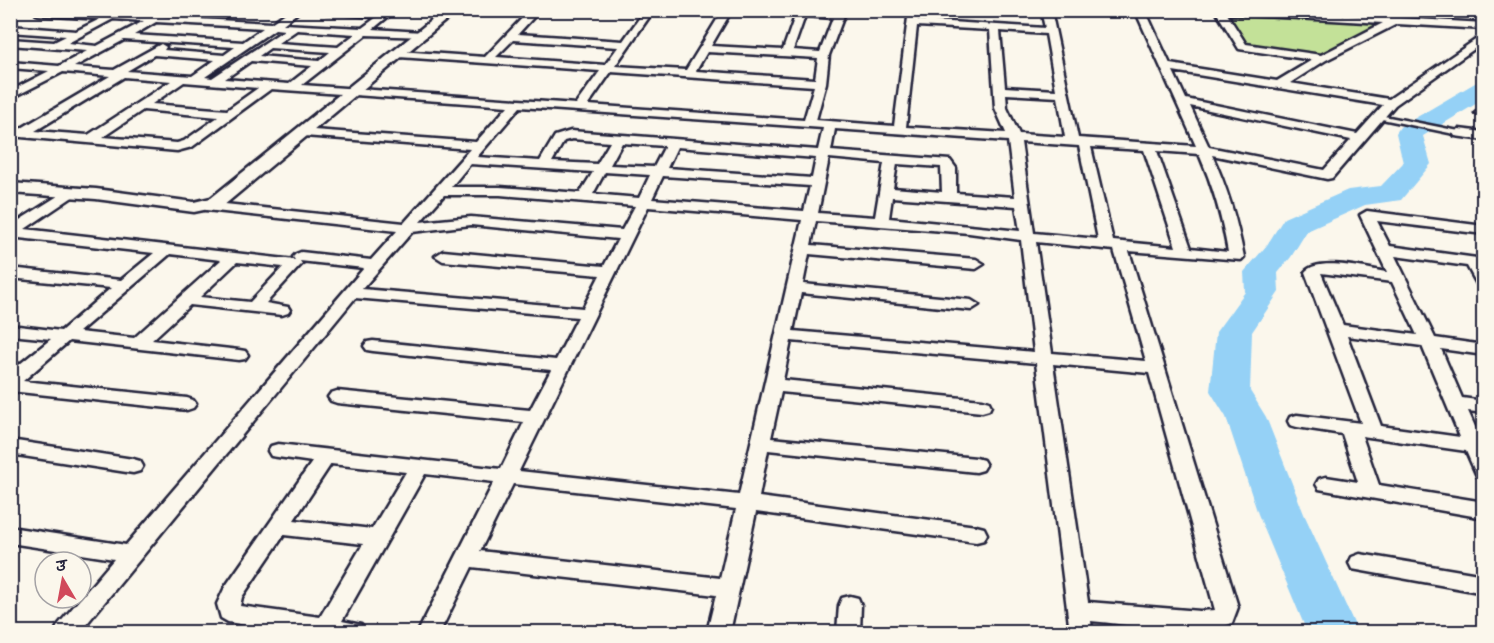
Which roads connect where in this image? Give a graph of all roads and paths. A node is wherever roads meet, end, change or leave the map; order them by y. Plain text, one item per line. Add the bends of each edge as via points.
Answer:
1 (124, 10) edge
2 (171, 10) edge
3 (224, 10) edge
4 (297, 10) edge
5 (326, 10) edge
6 (452, 10) edge
7 (536, 10) edge
8 (650, 10) edge
9 (728, 10) edge
10 (761, 10) edge
11 (914, 10) edge
12 (1046, 10) edge
13 (1140, 10) edge
14 (1219, 11) edge
15 (389, 13) edge
16 (801, 13) junction
17 (840, 13) edge
18 (110, 17) junction
19 (26, 19) edge
20 (152, 21) junction
21 (1395, 21) junction
22 (204, 22) junction
23 (913, 23) junction
24 (272, 26) junction
25 (1484, 26) edge
26 (295, 27) junction
27 (994, 28) junction
28 (364, 32) junction
29 (1050, 32) junction
30 (78, 34) junction
31 (422, 35) junction
32 (511, 36) junction
33 (122, 37) junction
34 (1484, 37) edge
35 (172, 40) junction
36 (10, 42) edge
37 (625, 44) junction
38 (56, 45) junction
39 (244, 45) junction
40 (268, 45) junction
41 (99, 49) junction
42 (704, 49) junction
43 (340, 50) junction
44 (152, 52) junction
45 (787, 53) junction
46 (399, 54) junction
47 (824, 55) junction
48 (226, 58) junction
49 (248, 58) junction
50 (1322, 58) junction
51 (488, 60) junction
52 (321, 64) junction
53 (10, 65) edge
54 (1164, 66) junction
55 (608, 68) junction
56 (62, 69) junction
57 (119, 73) junction
58 (689, 74) junction
59 (189, 79) junction
60 (214, 81) junction
61 (820, 83) junction
62 (269, 85) junction
63 (1279, 85) junction
64 (292, 87) junction
65 (1000, 90) junction
66 (353, 92) junction
67 (12, 94) edge
68 (1063, 94) junction
69 (1180, 101) junction
70 (517, 103) junction
71 (1391, 103) junction
72 (140, 106) junction
73 (580, 107) junction
74 (228, 114) junction
75 (1379, 117) junction
76 (809, 123) junction
77 (830, 125) junction
78 (900, 130) junction
79 (304, 132) junction
80 (16, 133) edge
81 (1458, 133) joint
82 (1484, 136) edge
83 (1014, 137) junction
84 (1360, 138) junction
85 (618, 139) junction
86 (88, 140) junction
87 (1078, 142) junction
88 (673, 143) junction
89 (479, 146) junction
90 (1149, 147) junction
91 (1204, 150) junction
92 (823, 154) junction
93 (891, 159) junction
94 (467, 160) junction
95 (544, 165) junction
96 (601, 169) junction
97 (659, 170) junction
98 (817, 182) junction
99 (10, 188) edge
100 (440, 191) junction
101 (886, 192) junction
102 (69, 193) junction
103 (949, 196) junction
104 (584, 198) junction
105 (1023, 201) junction
106 (642, 204) junction
107 (206, 206) junction
108 (809, 216) junction
109 (881, 222) junction
110 (408, 228) junction
111 (1484, 230) edge
112 (11, 232) edge
113 (627, 235) junction
114 (1028, 237) junction
115 (1113, 245) junction
116 (167, 249) junction
117 (802, 249) junction
118 (1384, 250) junction
119 (1185, 251) junction
120 (443, 256) dead end
121 (234, 257) junction
122 (301, 257) dead end
123 (1478, 263) edge
124 (976, 264) dead end
125 (375, 265) junction
126 (609, 271) junction
127 (10, 273) edge
128 (1398, 278) junction
129 (1484, 283) edge
130 (125, 285) junction
131 (793, 288) junction
132 (351, 293) junction
133 (186, 300) junction
134 (971, 305) dead end
135 (254, 307) junction
136 (282, 310) dead end
137 (587, 313) junction
138 (1336, 329) junction
139 (10, 330) edge
140 (783, 335) junction
141 (65, 336) junction
142 (1429, 342) junction
143 (138, 344) junction
144 (374, 346) dead end
145 (1484, 350) edge
146 (239, 355) dead end
147 (1043, 359) junction
148 (561, 366) junction
149 (1158, 368) junction
150 (10, 384) edge
151 (772, 385) junction
152 (337, 397) dead end
153 (1454, 402) junction
154 (186, 404) dead end
155 (982, 406) dead end
156 (1484, 407) edge
157 (535, 417) junction
158 (1297, 421) dead end
159 (1350, 428) junction
160 (1374, 432) junction
161 (760, 443) junction
162 (1473, 446) junction
163 (10, 447) edge
164 (278, 451) dead end
165 (326, 456) junction
166 (976, 465) dead end
167 (133, 466) dead end
168 (419, 467) junction
169 (1484, 471) edge
170 (506, 477) junction
171 (1326, 484) dead end
172 (1371, 492) junction
173 (747, 503) junction
174 (1484, 510) edge
175 (279, 526) junction
176 (976, 534) dead end
177 (10, 535) edge
178 (378, 538) junction
179 (132, 554) junction
180 (465, 558) junction
181 (1360, 563) dead end
182 (1484, 584) edge
183 (729, 588) junction
184 (850, 605) dead end
185 (1078, 610) junction
186 (326, 628) junction
187 (66, 633) edge
188 (353, 633) edge
189 (429, 633) edge
190 (719, 633) edge
191 (848, 633) edge
192 (1081, 633) edge

1 - 18 street
2 - 20 street
3 - 22 street
4 - 24 street
5 - 15 street
6 - 31 street
7 - 32 street
8 - 37 street
9 - 42 street
10 - 16 street
11 - 23 street
12 - 29 street
13 - 54 street
14 - 21 street
14 - 50 street via 1243,47
15 - 28 street
16 - 17 street
16 - 45 street
17 - 47 street
18 - 19 street
18 - 20 street
18 - 30 street
19 - 30 street
20 - 22 street
20 - 33 street
21 - 25 street
21 - 50 street
22 - 24 street
23 - 27 street
23 - 78 street
24 - 26 street
24 - 39 street
26 - 28 street
26 - 40 street
27 - 29 street
27 - 65 street
28 - 31 street
28 - 43 street
29 - 68 street
30 - 38 street
31 - 46 street
32 - 37 street
32 - 51 street
33 - 35 street
33 - 41 street
34 - 71 street
35 - 39 street
35 - 44 street
36 - 38 street
37 - 55 street
38 - 41 street
39 - 48 street
40 - 43 street
40 - 49 street
41 - 56 street
42 - 45 street
42 - 58 street
43 - 52 street
44 - 48 street
44 - 57 street
45 - 47 street
46 - 51 street
46 - 66 street
47 - 61 street
48 - 59 street
49 - 52 street
49 - 60 street
50 - 63 street
51 - 55 street
52 - 64 street
53 - 56 street
54 - 63 street
54 - 69 street
55 - 58 street
55 - 73 street
56 - 57 street
56 - 67 street
57 - 59 street
57 - 80 street
58 - 61 street
59 - 60 street
59 - 72 street
60 - 62 street
61 - 76 street
62 - 64 street
62 - 74 street
63 - 71 street
64 - 66 street
65 - 68 street
65 - 83 street via 1001,108
66 - 70 street
66 - 79 street
68 - 87 street
69 - 84 street
69 - 91 street
70 - 73 street
70 - 89 street
71 - 75 street
72 - 74 street
72 - 86 street
73 - 76 street
74 - 86 street via 188,144 177,147
75 - 81 lane
75 - 84 street
76 - 77 street
77 - 78 street
77 - 92 street
78 - 83 street
79 - 89 street
79 - 107 street via 224,198
80 - 86 street
81 - 82 street
83 - 87 street
83 - 105 street
84 - 91 street via 1327,175
85 - 88 street
85 - 95 street via 561,137
85 - 96 street
87 - 90 street
87 - 115 street
88 - 92 street
88 - 97 street
89 - 94 street
90 - 91 street
90 - 119 street
91 - 119 street via 1229,217 1236,257
92 - 93 street
92 - 98 street
93 - 101 street
93 - 103 street via 945,164 949,168
94 - 95 street
94 - 100 street
95 - 96 street
96 - 97 street
96 - 104 street
97 - 98 street
97 - 106 street
98 - 108 street
99 - 102 street
100 - 104 street
100 - 110 street
101 - 103 street
101 - 109 street
102 - 107 street
102 - 112 street
103 - 105 street
104 - 106 street
105 - 114 street
106 - 108 street
106 - 113 street
107 - 110 street
108 - 109 street
108 - 117 street
109 - 114 street
110 - 113 street via 471,221
110 - 125 street
111 - 118 street via 1367,215
112 - 116 street
113 - 126 street
114 - 115 street
114 - 147 street
115 - 119 street
115 - 149 street
116 - 121 street
116 - 130 street
117 - 124 street
117 - 131 street
118 - 123 street
118 - 128 street
120 - 126 street
121 - 133 street
121 - 135 street via 294,264
122 - 125 street
123 - 129 street
125 - 132 street
126 - 137 street
127 - 130 street
128 - 138 street via 1326,268 1315,270
128 - 142 street
130 - 141 street
131 - 134 street
131 - 140 street
132 - 137 street
132 - 179 street
133 - 135 street
133 - 143 street
135 - 136 street
137 - 148 street
138 - 142 street
138 - 160 street
139 - 141 street
140 - 147 street
140 - 151 street
141 - 143 street
141 - 150 street
142 - 145 street
142 - 153 street
143 - 146 street
144 - 148 street
147 - 149 street
147 - 185 street
148 - 157 street
149 - 185 street via 1227,607 1224,616 1200,621
150 - 154 street
151 - 155 street
151 - 161 street
152 - 157 street
153 - 156 street
153 - 162 street
157 - 170 street
158 - 159 street
159 - 160 street
159 - 172 street
160 - 162 street
161 - 166 street
161 - 173 street
162 - 169 street
163 - 167 street
164 - 165 street
165 - 168 street
165 - 175 street
168 - 170 street
168 - 178 street
170 - 173 street
170 - 180 street
171 - 172 street
172 - 174 street
173 - 176 street
173 - 183 street
175 - 178 street
175 - 186 street via 233,592 229,611
177 - 179 street
178 - 186 street
179 - 187 street
180 - 183 street
180 - 189 street
181 - 182 street
183 - 190 street
184 - 191 street
185 - 192 street
186 - 188 street

